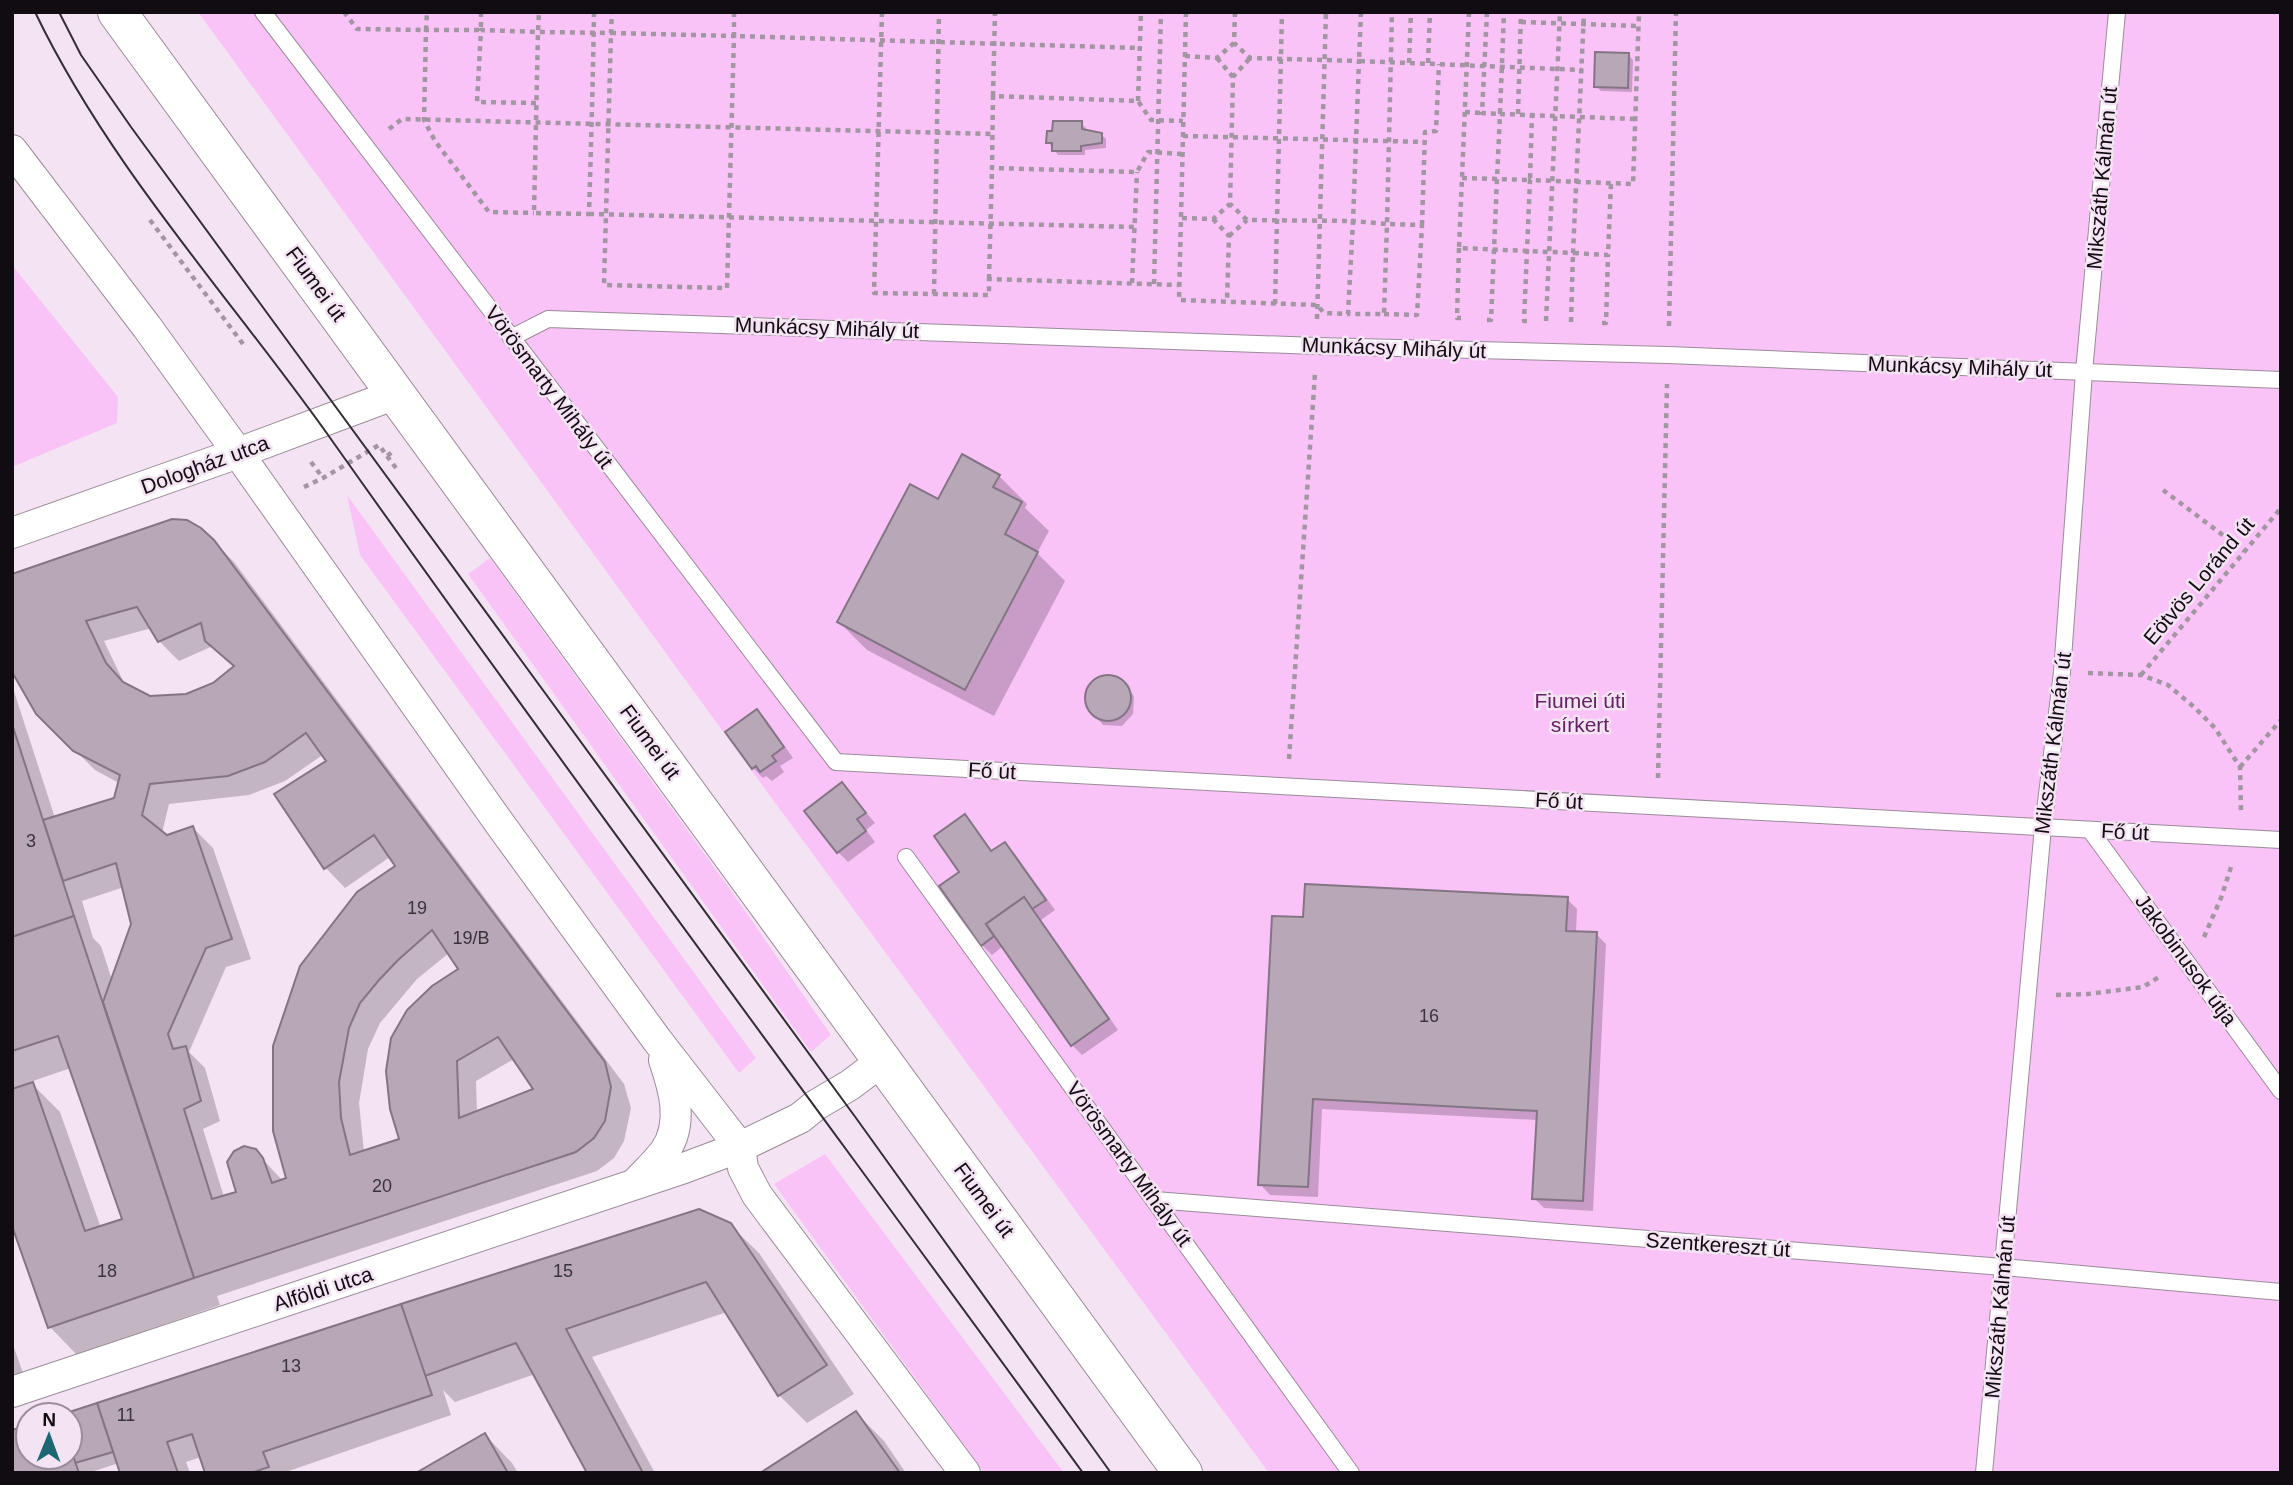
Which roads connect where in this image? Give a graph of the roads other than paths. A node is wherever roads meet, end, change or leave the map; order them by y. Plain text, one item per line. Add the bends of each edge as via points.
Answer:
1 (117, 12) edge
2 (263, 12) edge
3 (2117, 12) edge
4 (12, 150) edge
5 (511, 338) junction
6 (2084, 372) junction
7 (2281, 380) edge
8 (396, 394) junction
9 (239, 453) junction
10 (12, 533) edge
11 (836, 762) joint
12 (2043, 827) junction
13 (2090, 830) junction
14 (2281, 841) edge
15 (906, 857) dead end
16 (657, 1040) junction
17 (882, 1061) junction
18 (2281, 1091) edge
19 (740, 1147) junction
20 (633, 1186) junction
21 (1155, 1200) junction
22 (2003, 1267) junction
23 (2281, 1292) edge
24 (12, 1392) edge
25 (965, 1473) edge
26 (1183, 1473) edge
27 (1352, 1473) edge
28 (1984, 1473) edge

1 - 8 main road, Fiumei út
2 - 5 lane, Vörösmarty Mihály út
3 - 6 lane, Mikszáth Kálmán út
4 - 9 street
5 - 6 lane, Munkácsy Mihály út via 548,319
5 - 11 lane, Vörösmarty Mihály út
6 - 7 lane, Munkácsy Mihály út
6 - 12 lane, Mikszáth Kálmán út via 2063,672
8 - 9 street, Dologház utca
8 - 17 main road, Fiumei út
9 - 10 street, Dologház utca
9 - 16 street
11 - 12 lane, Fő út
12 - 13 lane, Fő út
12 - 22 lane, Mikszáth Kálmán út
13 - 14 lane, Fő út
13 - 18 lane, Jakobinusok útja
15 - 21 lane, Vörösmarty Mihály út
16 - 19 street
16 - 20 street via 671,1080 674,1129 665,1150
17 - 19 street, Alföldi utca via 800,1118
17 - 26 main road, Fiumei út
19 - 20 street, Alföldi utca
19 - 25 street via 743,1168 757,1195
20 - 24 street, Alföldi utca
21 - 22 lane, Szentkereszt út
21 - 27 lane, Vörösmarty Mihály út
22 - 23 lane, Szentkereszt út
22 - 28 lane, Mikszáth Kálmán út

